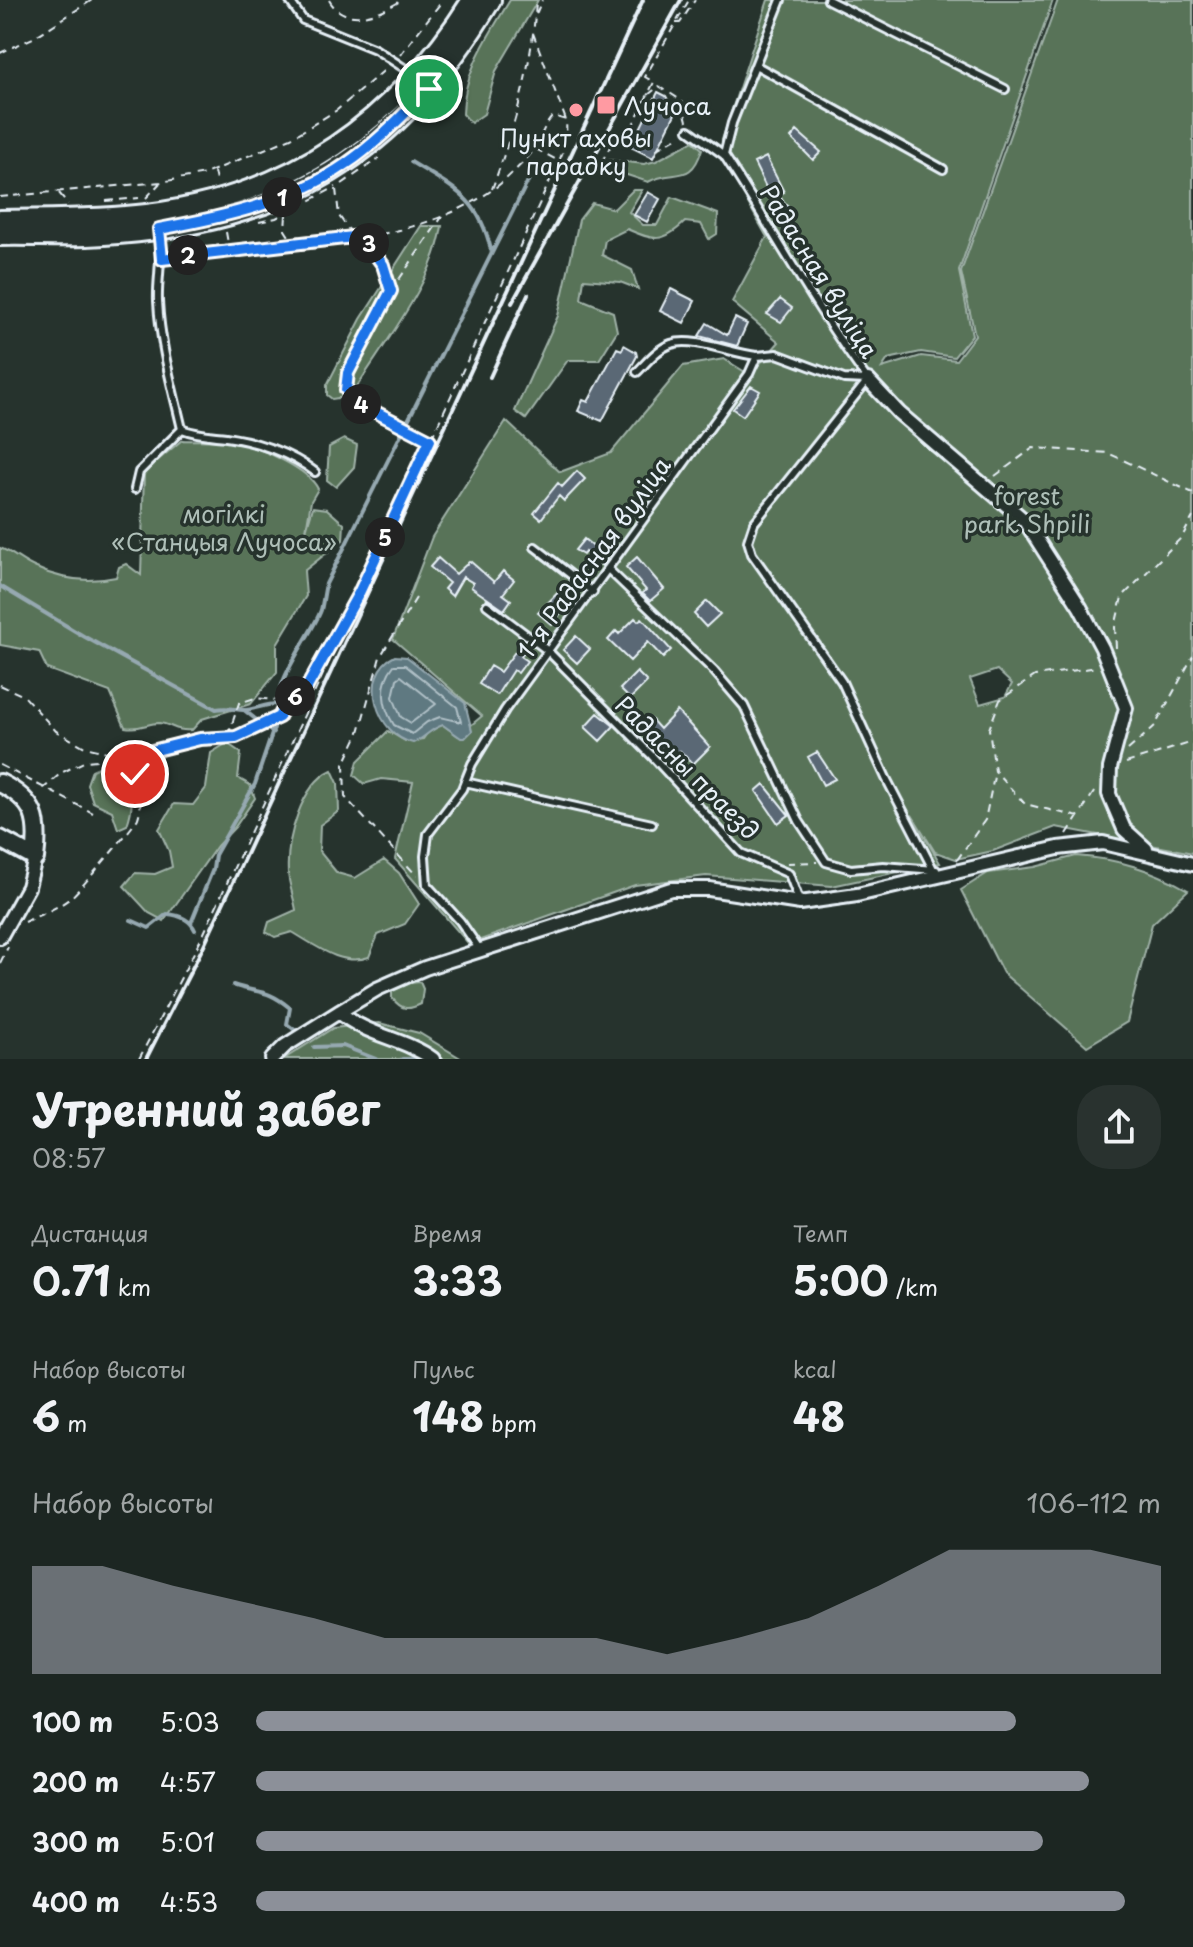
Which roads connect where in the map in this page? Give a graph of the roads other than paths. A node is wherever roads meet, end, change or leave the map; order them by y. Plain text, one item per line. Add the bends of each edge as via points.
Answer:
1 (289, 0) edge
2 (472, 0) edge
3 (491, 0) edge
4 (781, 0) edge
5 (828, 0) edge
6 (757, 66) junction
7 (422, 83) junction
8 (1005, 89) dead end
9 (689, 130) road end
10 (724, 155) junction
11 (943, 169) dead end
12 (0, 220) edge
13 (159, 229) junction
14 (0, 236) edge
15 (757, 356) junction
16 (637, 372) dead end
17 (868, 380) junction
18 (182, 429) junction
19 (315, 472) dead end
20 (135, 489) dead end
21 (535, 547) dead end
22 (609, 570) junction
23 (593, 592) junction
24 (487, 605) dead end
25 (548, 651) junction
26 (465, 782) junction
27 (0, 783) edge
28 (652, 824) dead end
29 (0, 839) edge
30 (1148, 851) junction
31 (35, 858) junction
32 (1193, 864) edge
33 (933, 869) junction
34 (945, 876) junction
35 (800, 903) junction
36 (0, 937) edge
37 (481, 951) junction
38 (339, 1012) junction
39 (272, 1059) edge
40 (433, 1059) edge

1 - 7 lane via 303,20 396,60
2 - 7 main road
3 - 7 main road via 469,36
4 - 6 lane
5 - 8 lane
6 - 10 lane
6 - 11 lane
7 - 12 main road via 280,179 220,199 147,214
7 - 13 main road via 376,141 344,166 247,211
9 - 10 lane
10 - 17 lane, Радасная вуліца via 829,327
13 - 14 main road
13 - 18 lane via 157,298
15 - 16 lane via 673,343
15 - 17 lane via 777,354 844,379
15 - 22 lane, 1-я Радасная вуліца
17 - 30 street via 1025,521 1113,661 1126,708 1110,768 1109,794 1124,829
17 - 33 lane, Радасная вуліца via 754,523 748,541 842,682
18 - 19 lane via 252,442
18 - 20 lane via 139,472
21 - 23 lane
22 - 23 lane, 1-я Радасная вуліца
22 - 33 lane via 744,706 799,821 826,862 851,869
23 - 25 lane, 1-я Радасная вуліца
24 - 25 lane, Радасны праезд
25 - 26 lane, 1-я Радасная вуліца via 505,710
25 - 35 lane, Радасны праезд via 741,853 789,874
26 - 28 lane
26 - 37 lane, 1-я Радасная вуліца via 428,834 427,885
27 - 31 street via 24,797 31,808 38,839
29 - 31 street
30 - 32 street
30 - 34 street via 1103,843 1058,848
31 - 36 street via 28,887
33 - 34 lane
34 - 35 street
35 - 37 street via 709,889 671,889
37 - 38 street via 425,968
38 - 39 street
38 - 40 street via 357,1027

